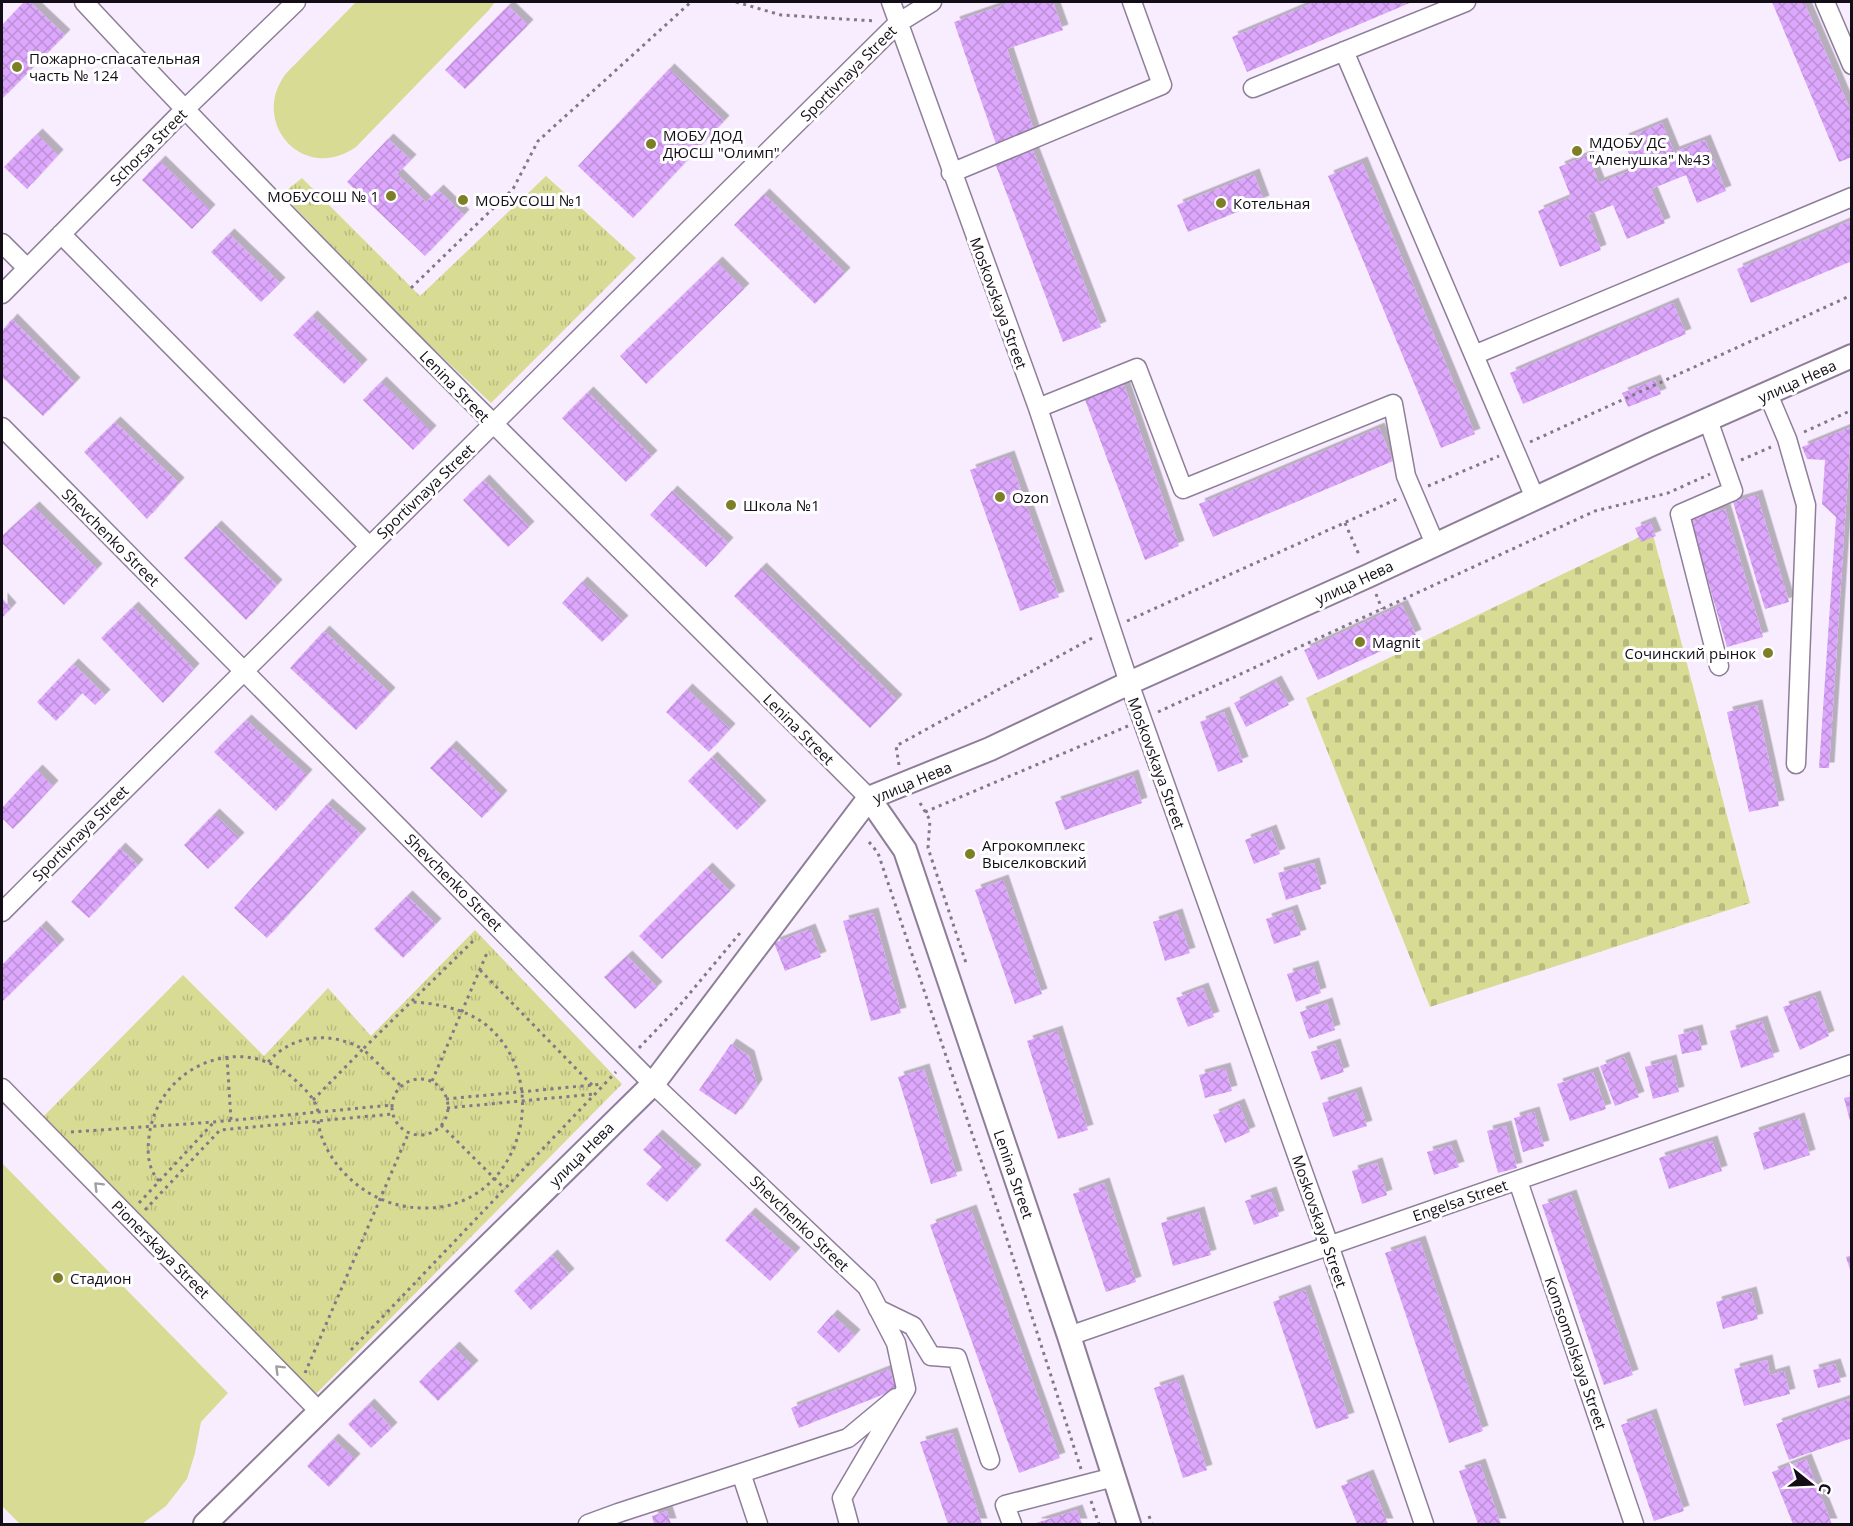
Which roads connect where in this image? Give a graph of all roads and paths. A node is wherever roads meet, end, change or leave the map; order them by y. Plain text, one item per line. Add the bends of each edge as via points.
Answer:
1 (84, 2) edge
2 (296, 2) edge
3 (691, 2) edge
4 (736, 2) edge
5 (891, 2) edge
6 (932, 2) edge
7 (1132, 2) edge
8 (1466, 2) edge
9 (1825, 2) edge
10 (898, 23) junction
11 (1344, 51) junction
12 (1851, 65) edge
13 (1253, 88) dead end
14 (184, 110) junction
15 (951, 173) junction
16 (1851, 196) edge
17 (61, 234) junction
18 (2, 243) edge
19 (27, 268) junction
20 (411, 288) dead end
21 (2, 294) edge
22 (1851, 296) edge
23 (1474, 355) junction
24 (1851, 356) edge
25 (1768, 394) junction
26 (1038, 408) junction
27 (1851, 410) edge
28 (1708, 420) junction
29 (493, 425) junction
30 (2, 427) edge
31 (1787, 440) junction
32 (1514, 449) junction
33 (1725, 468) junction
34 (1413, 492) junction
35 (1535, 498) junction
36 (1345, 523) junction
37 (1435, 544) junction
38 (369, 546) junction
39 (1362, 562) dead end
40 (1375, 593) dead end
41 (1382, 609) junction
42 (1111, 628) junction
43 (1719, 666) dead end
44 (243, 670) junction
45 (1129, 683) junction
46 (1142, 720) junction
47 (1796, 765) dead end
48 (899, 770) dead end
49 (869, 798) junction
50 (925, 812) dead end
51 (869, 842) dead end
52 (2, 912) edge
53 (746, 925) dead end
54 (473, 941) dead end
55 (487, 953) dead end
56 (480, 970) junction
57 (412, 1002) junction
58 (462, 1012) junction
59 (363, 1050) junction
60 (227, 1057) junction
61 (629, 1059) junction
62 (268, 1062) junction
63 (1851, 1064) edge
64 (432, 1082) junction
65 (605, 1084) junction
66 (653, 1084) junction
67 (592, 1085) junction
68 (401, 1086) junction
69 (2, 1088) edge
70 (522, 1092) junction
71 (595, 1094) junction
72 (446, 1099) junction
73 (313, 1100) junction
74 (523, 1101) junction
75 (392, 1105) junction
76 (447, 1108) junction
77 (318, 1112) junction
78 (393, 1114) junction
79 (231, 1120) junction
80 (318, 1120) junction
81 (214, 1122) junction
82 (441, 1125) junction
83 (150, 1126) junction
84 (410, 1132) junction
85 (65, 1133) dead end
86 (494, 1178) junction
87 (159, 1181) junction
88 (1518, 1181) junction
89 (505, 1189) junction
90 (381, 1199) junction
91 (130, 1218) junction
92 (1329, 1245) junction
93 (879, 1309) junction
94 (1069, 1336) junction
95 (348, 1354) dead end
96 (304, 1374) dead end
97 (906, 1389) junction
98 (320, 1412) junction
99 (990, 1460) dead end
100 (741, 1473) junction
101 (1114, 1477) junction
102 (1086, 1485) junction
103 (617, 1519) edge
104 (205, 1524) edge
105 (588, 1524) edge
106 (758, 1524) edge
107 (849, 1524) edge
108 (1012, 1524) edge
109 (1099, 1524) edge
110 (1129, 1524) edge
111 (1424, 1524) edge
112 (1634, 1524) edge

1 - 14 street, Lenina Street
2 - 14 street, Schorsa Street
3 - 20 path via 538,141 513,189
4 - 10 path via 781,15
5 - 10 street, Moskovskaya Street
6 - 10 street, Sportivnaya Street
7 - 15 street via 1162,85
8 - 11 street
9 - 12 street
10 - 15 street, Moskovskaya Street
10 - 29 street, Sportivnaya Street
11 - 13 street
11 - 23 street
14 - 17 street, Schorsa Street
14 - 29 street, Lenina Street
15 - 26 street, Moskovskaya Street
16 - 23 street
17 - 19 street, Schorsa Street
17 - 38 street
18 - 19 street
19 - 21 street, Schorsa Street
22 - 32 path
23 - 32 street
24 - 25 main road, улица Нева
25 - 28 main road, улица Нева
25 - 31 street
26 - 34 street via 1137,368 1183,489 1393,404 1406,476
26 - 42 street, Moskovskaya Street
27 - 31 path
28 - 33 street
28 - 35 main road, улица Нева
29 - 38 street, Sportivnaya Street
29 - 49 street, Lenina Street
30 - 44 street, Shevchenko Street
31 - 33 path
31 - 47 street via 1806,505
32 - 34 path
32 - 35 street
33 - 41 path via 1668,493 1595,511
33 - 43 street via 1733,491 1680,514
34 - 36 path
34 - 37 street
35 - 37 main road, улица Нева
36 - 39 path
36 - 42 path
37 - 45 main road, улица Нева
38 - 44 street, Sportivnaya Street
40 - 41 path
41 - 46 path
42 - 45 street, Moskovskaya Street
42 - 48 path via 896,746
44 - 52 street, Sportivnaya Street
44 - 61 street, Shevchenko Street
45 - 46 street, Moskovskaya Street
45 - 49 main road, улица Нева via 990,749
46 - 50 path
46 - 92 street, Moskovskaya Street
49 - 66 main road, улица Нева
49 - 94 main road, Lenina Street via 905,850
51 - 102 path via 878,853
53 - 61 path
54 - 57 path
55 - 56 path
56 - 58 path
56 - 67 path
57 - 58 path
57 - 59 path
58 - 64 path
58 - 70 path via 484,1024 502,1042 515,1063
59 - 62 path via 335,1039 308,1039 282,1048
59 - 68 path
59 - 73 path
60 - 62 path
60 - 79 path
60 - 83 path via 193,1068 175,1082 164,1095
61 - 65 path
61 - 66 street, Shevchenko Street
62 - 73 path via 292,1077
63 - 88 street, Engelsa Street
64 - 68 path via 414,1079
64 - 72 path
65 - 67 path
65 - 71 path
66 - 93 street, Shevchenko Street via 867,1287
66 - 98 main road, улица Нева
67 - 70 path
68 - 75 path
91 -> 69 street, Pionerskaya Street
70 - 72 path
70 - 74 path
71 - 74 path
71 - 89 path
72 - 76 path
73 - 77 path
74 - 76 path
74 - 86 path via 516,1144
75 - 77 path
75 - 78 path
76 - 82 path
77 - 79 path
78 - 80 path
78 - 84 path via 398,1124
79 - 81 path
80 - 90 path via 326,1146 339,1168 361,1188
80 - 91 path via 220,1130
81 - 83 path
81 - 87 path
82 - 84 path via 422,1134
82 - 86 path
83 - 85 path
83 - 87 path via 149,1162
84 - 90 path
86 - 89 path
86 - 90 path via 449,1206 414,1208
87 - 91 path
88 - 92 street, Engelsa Street
88 - 112 street, Komsomolskaya Street
89 - 95 path
90 - 96 path
98 -> 91 street, Pionerskaya Street
92 - 94 street, Engelsa Street
92 - 111 street, Moskovskaya Street
93 - 97 street, Shevchenko Street via 896,1343
93 - 99 street via 913,1326 931,1356 957,1358
94 - 101 main road, Lenina Street
97 - 100 street via 848,1438
97 - 107 street via 842,1498
98 - 104 main road, улица Нева
100 - 103 street
100 - 106 street
101 - 102 street
101 - 110 main road, Lenina Street
102 - 108 street via 1005,1505
102 - 109 path
103 - 105 street

